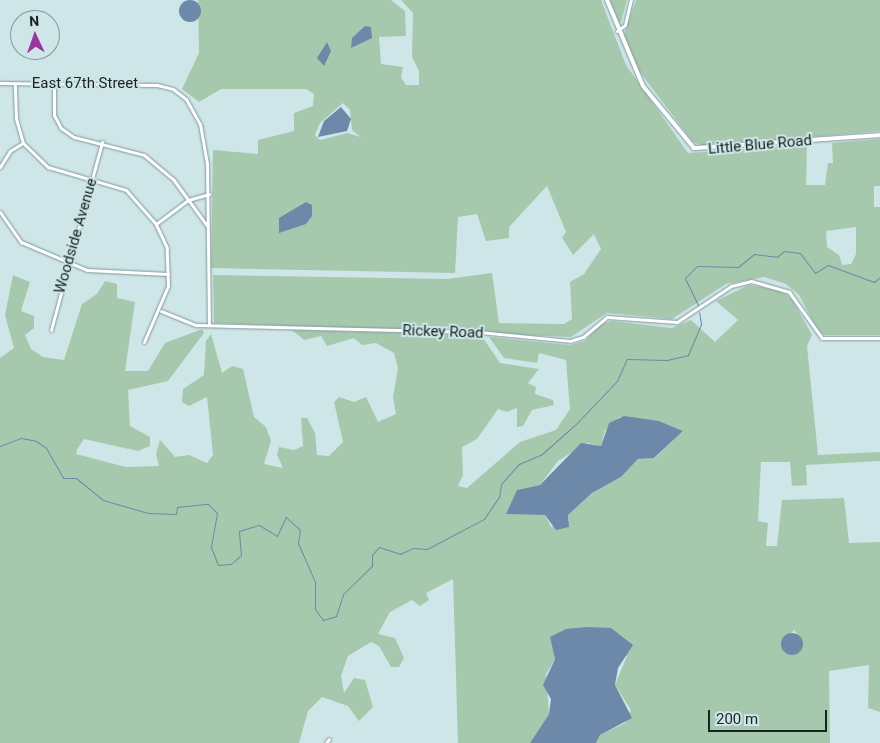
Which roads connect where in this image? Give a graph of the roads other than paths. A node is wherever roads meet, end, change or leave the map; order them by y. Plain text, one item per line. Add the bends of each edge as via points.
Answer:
1 (607, 0) edge
2 (631, 0) edge
3 (617, 31) junction
4 (0, 83) edge
5 (15, 84) junction
6 (54, 84) junction
7 (880, 135) edge
8 (102, 142) junction
9 (24, 143) junction
10 (0, 167) edge
11 (92, 180) junction
12 (209, 194) junction
13 (188, 200) junction
14 (0, 212) edge
15 (156, 224) junction
16 (208, 227) junction
17 (69, 263) junction
18 (168, 274) junction
19 (161, 311) junction
20 (209, 326) junction
21 (51, 330) dead end
22 (880, 338) edge
23 (144, 342) dead end
24 (329, 738) dead end
25 (326, 743) edge

1 - 3 street, Little Blue Road
2 - 3 street via 624,25
3 - 7 street, Little Blue Road via 655,105 694,148
4 - 5 street, East 67th Street
5 - 6 street, East 67th Street
5 - 9 street via 16,118
6 - 8 street via 54,115 61,128 74,137
6 - 12 street, East 67th Street via 170,87 186,99 200,124
8 - 11 street, Woodside Avenue
8 - 13 street via 148,159 165,171
9 - 10 street via 10,151
9 - 11 street via 48,167
11 - 15 street via 130,193
11 - 17 street, Woodside Avenue
12 - 13 street
12 - 16 street
13 - 15 street
13 - 16 street
14 - 17 street via 21,242
15 - 18 street via 166,241
16 - 20 street
17 - 18 street via 95,272
17 - 21 street, Woodside Avenue
18 - 19 street
19 - 20 street via 185,324
19 - 23 street
20 - 22 street, Rickey Road via 478,332 570,341 583,337 607,317 677,322 731,286 751,281 789,292 822,338
24 - 25 street

